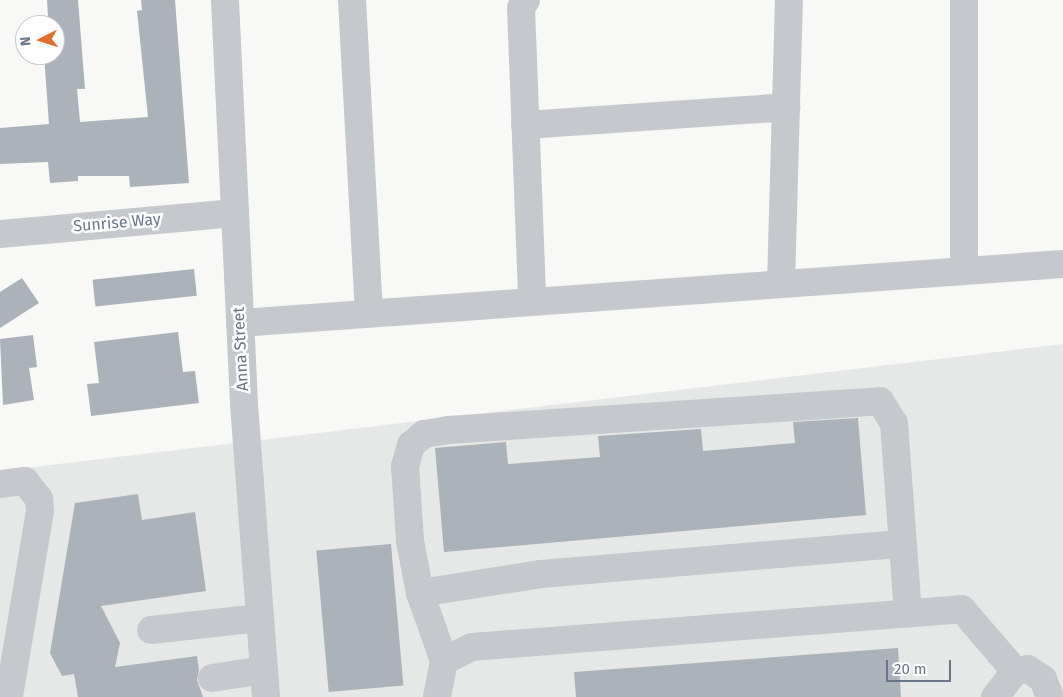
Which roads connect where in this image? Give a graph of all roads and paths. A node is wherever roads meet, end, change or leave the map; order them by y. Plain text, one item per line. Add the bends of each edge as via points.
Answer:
1 (224, 0) edge
2 (352, 0) edge
3 (526, 0) edge
4 (789, 0) edge
5 (964, 0) edge
6 (786, 107) junction
7 (525, 125) junction
8 (235, 213) junction
9 (0, 234) edge
10 (1063, 264) edge
11 (964, 271) junction
12 (781, 284) junction
13 (532, 301) junction
14 (368, 313) junction
15 (240, 323) junction
16 (0, 484) edge
17 (900, 544) junction
18 (420, 593) junction
19 (908, 613) junction
20 (259, 618) junction
21 (151, 630) dead end
22 (444, 661) junction
23 (263, 670) junction
24 (1015, 671) junction
25 (212, 678) dead end
26 (8, 697) edge
27 (266, 697) edge
28 (437, 697) edge
29 (995, 697) edge
30 (1050, 697) edge

1 - 8 street, Anna Street
2 - 14 street
3 - 7 street via 521,8
4 - 6 street
5 - 11 street
6 - 7 street
6 - 12 street
7 - 13 street
8 - 9 street, Sunrise Way
8 - 15 street, Anna Street
10 - 11 street
11 - 12 street
12 - 13 street
13 - 14 street
14 - 15 street
15 - 20 street, Anna Street
16 - 26 street via 25,481 39,499 40,511
17 - 18 street via 541,574
17 - 18 street via 894,423 880,401 448,430 424,434 411,444 405,466 410,541
17 - 19 street
18 - 22 street
19 - 22 street via 472,647
19 - 24 street via 962,609
20 - 21 street
20 - 23 street, Anna Street
22 - 28 street
23 - 25 street
23 - 27 street, Anna Street
24 - 29 street
24 - 30 street via 1028,670 1043,679

